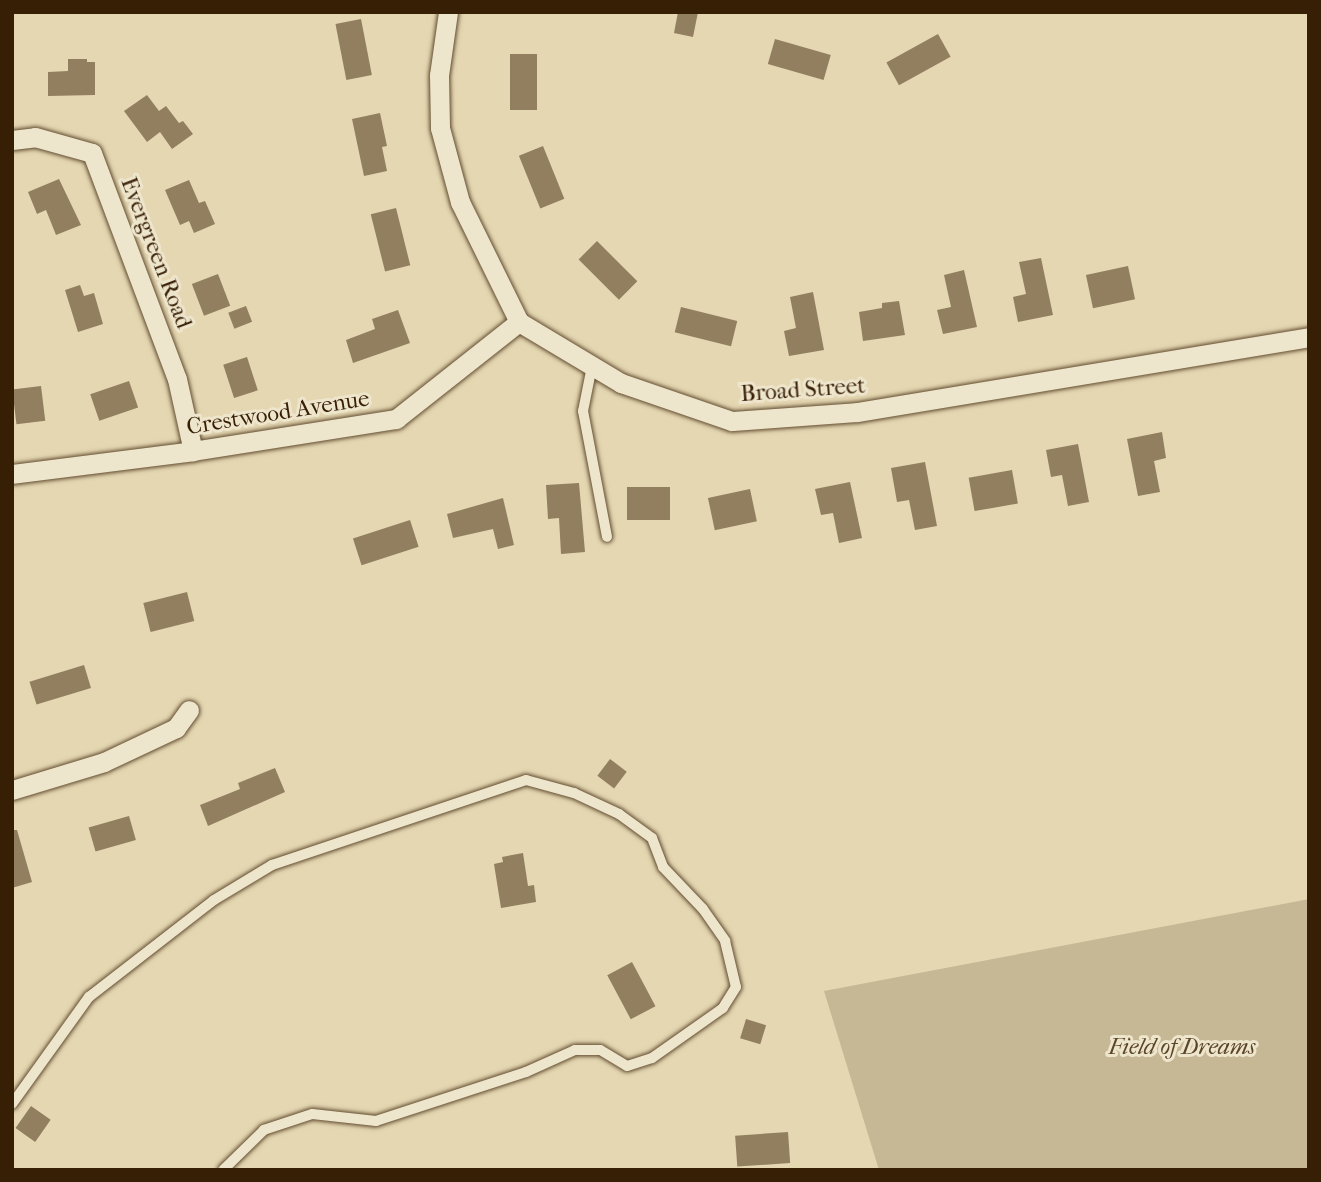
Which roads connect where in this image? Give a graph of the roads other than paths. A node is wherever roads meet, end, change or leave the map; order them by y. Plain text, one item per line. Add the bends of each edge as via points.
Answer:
1 (448, 12) edge
2 (12, 140) edge
3 (519, 322) junction
4 (1309, 337) edge
5 (592, 366) junction
6 (193, 451) junction
7 (12, 474) edge
8 (607, 537) dead end
9 (189, 710) dead end
10 (12, 790) edge
11 (12, 1104) edge
12 (223, 1170) edge

1 - 3 street via 439,75 440,128 460,202
2 - 6 street, Evergreen Road via 35,137 92,153 177,379
3 - 5 street, Broad Street
3 - 6 street, Crestwood Avenue via 396,419
4 - 5 street, Broad Street via 857,412 732,421 621,383
5 - 8 lane via 583,411
6 - 7 street, Crestwood Avenue
9 - 10 street via 176,728 104,762
11 - 12 lane via 89,997 214,900 272,865 526,780 574,793 619,814 652,838 663,867 703,909 725,941 736,987 723,1009 652,1058 627,1066 600,1050 575,1051 526,1072 376,1121 312,1114 264,1130

